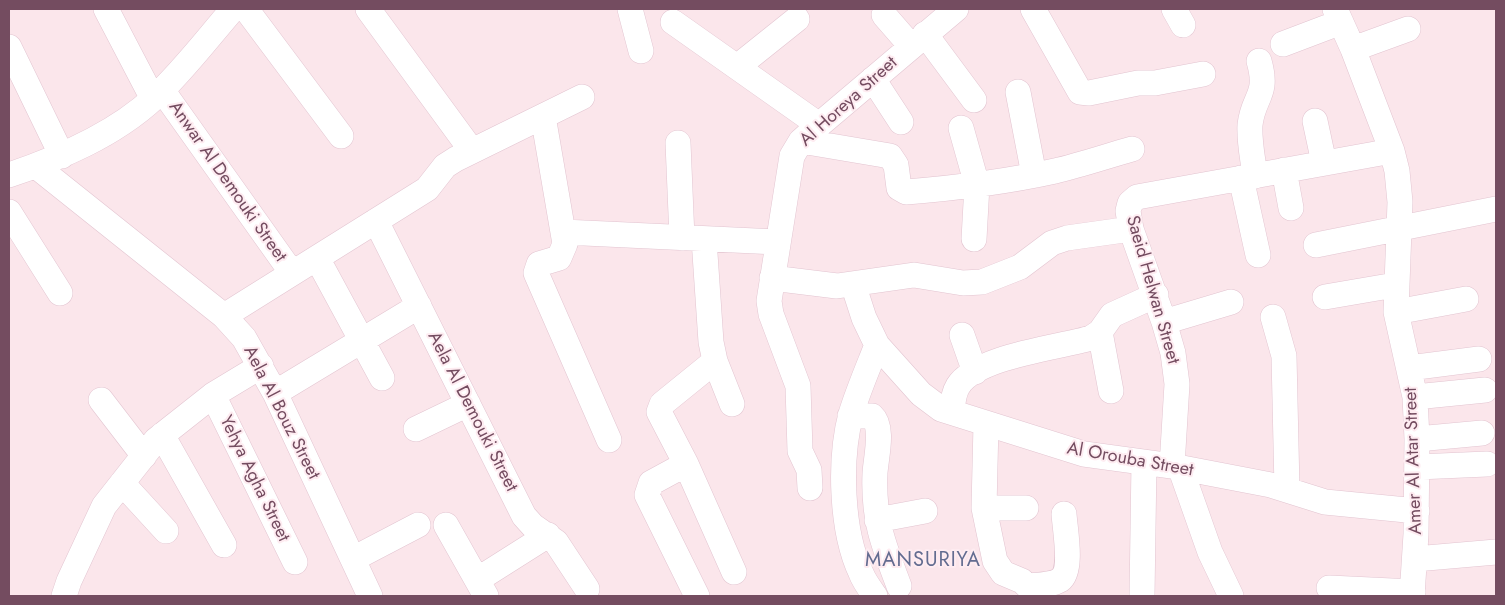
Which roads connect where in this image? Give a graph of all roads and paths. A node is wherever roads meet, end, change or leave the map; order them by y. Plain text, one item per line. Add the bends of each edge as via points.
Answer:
1 (106, 9) edge
2 (246, 9) edge
3 (630, 9) edge
4 (956, 9) edge
5 (1033, 9) edge
6 (371, 10) edge
7 (220, 15) edge
8 (884, 15) dead end
9 (1338, 15) edge
10 (797, 19) dead end
11 (674, 22) dead end
12 (1408, 29) dead end
13 (918, 40) junction
14 (1283, 44) dead end
15 (9, 47) edge
16 (1353, 49) junction
17 (641, 51) dead end
18 (1259, 61) dead end
19 (737, 67) junction
20 (1203, 74) dead end
21 (873, 79) junction
22 (1018, 92) dead end
23 (158, 94) junction
24 (582, 97) dead end
25 (974, 100) dead end
26 (543, 116) junction
27 (1315, 121) dead end
28 (901, 122) dead end
29 (961, 128) dead end
30 (810, 133) junction
31 (340, 136) dead end
32 (678, 143) dead end
33 (1132, 148) dead end
34 (472, 151) junction
35 (1392, 151) junction
36 (62, 156) junction
37 (1324, 163) junction
38 (36, 166) junction
39 (1284, 170) junction
40 (9, 175) edge
41 (1034, 175) junction
42 (1248, 177) junction
43 (977, 186) junction
44 (1291, 208) dead end
45 (1496, 209) edge
46 (9, 212) edge
47 (376, 220) junction
48 (1399, 228) junction
49 (1131, 229) junction
50 (563, 232) junction
51 (693, 238) junction
52 (974, 239) dead end
53 (778, 242) junction
54 (1316, 245) dead end
55 (1258, 255) dead end
56 (317, 258) junction
57 (292, 273) junction
58 (772, 278) junction
59 (853, 284) junction
60 (1396, 285) junction
61 (60, 293) dead end
62 (1156, 296) junction
63 (1325, 297) dead end
64 (1466, 299) dead end
65 (1231, 302) dead end
66 (419, 306) junction
67 (1396, 312) junction
68 (224, 316) junction
69 (1273, 317) dead end
70 (1164, 322) junction
71 (1100, 332) junction
72 (962, 335) dead end
73 (362, 340) junction
74 (877, 346) junction
75 (1479, 359) dead end
76 (715, 361) junction
77 (261, 366) junction
78 (1409, 368) junction
79 (975, 372) junction
80 (382, 378) dead end
81 (1485, 390) dead end
82 (1111, 391) dead end
83 (275, 393) junction
84 (213, 395) junction
85 (1415, 397) junction
86 (101, 400) dead end
87 (468, 404) junction
88 (732, 404) dead end
89 (952, 412) junction
90 (850, 416) junction
91 (986, 424) junction
92 (416, 429) dead end
93 (1482, 433) dead end
94 (162, 435) junction
95 (1416, 439) junction
96 (609, 440) dead end
97 (144, 456) junction
98 (1144, 462) junction
99 (686, 464) junction
100 (1487, 464) dead end
101 (1176, 467) junction
102 (1417, 467) junction
103 (122, 483) junction
104 (810, 488) dead end
105 (1287, 489) junction
106 (984, 508) junction
107 (1026, 508) dead end
108 (925, 511) dead end
109 (1417, 511) junction
110 (1064, 514) dead end
111 (877, 520) junction
112 (418, 524) dead end
113 (446, 524) dead end
114 (166, 532) dead end
115 (548, 536) junction
116 (224, 546) dead end
117 (1496, 552) edge
118 (353, 559) junction
119 (1415, 559) junction
120 (295, 562) dead end
121 (734, 572) dead end
122 (899, 586) dead end
123 (482, 588) edge
124 (587, 588) dead end
125 (1329, 588) dead end
126 (1033, 591) edge
127 (1412, 594) edge
128 (64, 596) edge
129 (370, 596) edge
130 (697, 596) edge
131 (875, 596) edge
132 (1142, 596) edge
133 (1231, 596) edge

1 - 23 street, Anwar Al Demouki Street
2 - 31 street
3 - 17 street
4 - 13 street, Al Horeya Street
5 - 20 street via 1080,92
6 - 34 street
7 - 23 street
8 - 13 street
9 - 14 street
9 - 16 street, Amer Al Atar Street
10 - 19 street
11 - 19 street
12 - 16 street
13 - 21 street, Al Horeya Street
13 - 25 street
15 - 36 street
16 - 35 street, Amer Al Atar Street
18 - 42 street via 1263,76 1262,93 1250,123
19 - 30 street
21 - 28 street
21 - 30 street, Al Horeya Street
22 - 41 street
23 - 36 street via 135,113
23 - 57 street, Anwar Al Demouki Street
24 - 26 street
26 - 34 street
26 - 50 street
27 - 37 street
29 - 43 street
30 - 43 street via 890,156 896,165 900,188 906,192
30 - 53 street, Al Horeya Street via 792,156
32 - 51 street
33 - 41 street
34 - 47 street via 446,166 427,189
35 - 37 street, Saeid Helwan Street
35 - 48 street, Amer Al Atar Street via 1398,172
36 - 38 street
37 - 39 street, Saeid Helwan Street
38 - 40 street
38 - 68 street, Aela Al Bouz Street
39 - 42 street, Saeid Helwan Street
39 - 44 street
41 - 43 street
42 - 49 street, Saeid Helwan Street via 1137,197 1130,203 1128,211
42 - 55 street
43 - 52 street
45 - 48 street
46 - 61 street
47 - 56 street
47 - 66 street, Aela Al Demouki Street
48 - 54 street
48 - 60 street, Amer Al Atar Street
49 - 59 street via 1052,243 1020,267 982,282 963,283 914,275
49 - 62 street, Saeid Helwan Street
50 - 51 street
50 - 96 street via 565,244 562,254 539,264 536,273
51 - 53 street
51 - 76 street
53 - 58 street, Al Horeya Street
56 - 57 street
56 - 73 street
57 - 68 street
58 - 59 street via 836,286
58 - 104 street, Al Horeya Street via 769,301 798,386 800,451 809,470
59 - 74 street, Al Orouba Street
60 - 63 street
60 - 67 street, Amer Al Atar Street
62 - 70 street, Saeid Helwan Street
62 - 71 street via 1112,315
64 - 67 street
65 - 70 street
66 - 73 street
66 - 87 street, Aela Al Demouki Street
67 - 78 street, Amer Al Atar Street
68 - 77 street, Aela Al Bouz Street via 244,338
69 - 105 street via 1284,356
70 - 101 street, Saeid Helwan Street via 1177,384
71 - 79 street via 1080,341 997,360
71 - 82 street
72 - 79 street
73 - 80 street
73 - 83 street
74 - 89 street, Al Orouba Street via 921,394 941,409
74 - 90 street
75 - 78 street
76 - 88 street
76 - 99 street via 660,408 660,417
77 - 83 street, Aela Al Bouz Street
77 - 84 street
78 - 85 street, Amer Al Atar Street
79 - 89 street via 958,386
81 - 85 street
83 - 118 street, Aela Al Bouz Street
84 - 94 street
84 - 120 street, Yehya Agha Street
85 - 95 street, Amer Al Atar Street
86 - 97 street
87 - 92 street
87 - 115 street, Aela Al Demouki Street via 524,516
89 - 91 street, Al Orouba Street
90 - 111 street via 872,416 878,425
90 - 131 street via 844,466 846,514 861,573
91 - 98 street, Al Orouba Street via 1070,451
91 - 106 street
93 - 95 street
94 - 97 street
94 - 116 street
95 - 102 street, Amer Al Atar Street
97 - 103 street
98 - 101 street, Al Orouba Street
98 - 132 street
99 - 121 street
99 - 130 street via 651,483 647,494
100 - 102 street
101 - 105 street, Al Orouba Street
101 - 133 street
102 - 109 street, Amer Al Atar Street
103 - 114 street
103 - 128 street via 104,506
105 - 109 street, Al Orouba Street via 1325,502
106 - 107 street
106 - 126 street via 998,568
108 - 111 street
109 - 119 street, Amer Al Atar Street
110 - 126 street via 1066,571 1060,580
111 - 122 street
112 - 118 street
113 - 123 street
115 - 123 street
115 - 124 street, Aela Al Demouki Street via 565,553
117 - 119 street
118 - 129 street, Aela Al Bouz Street
119 - 127 street, Amer Al Atar Street
125 - 127 street

